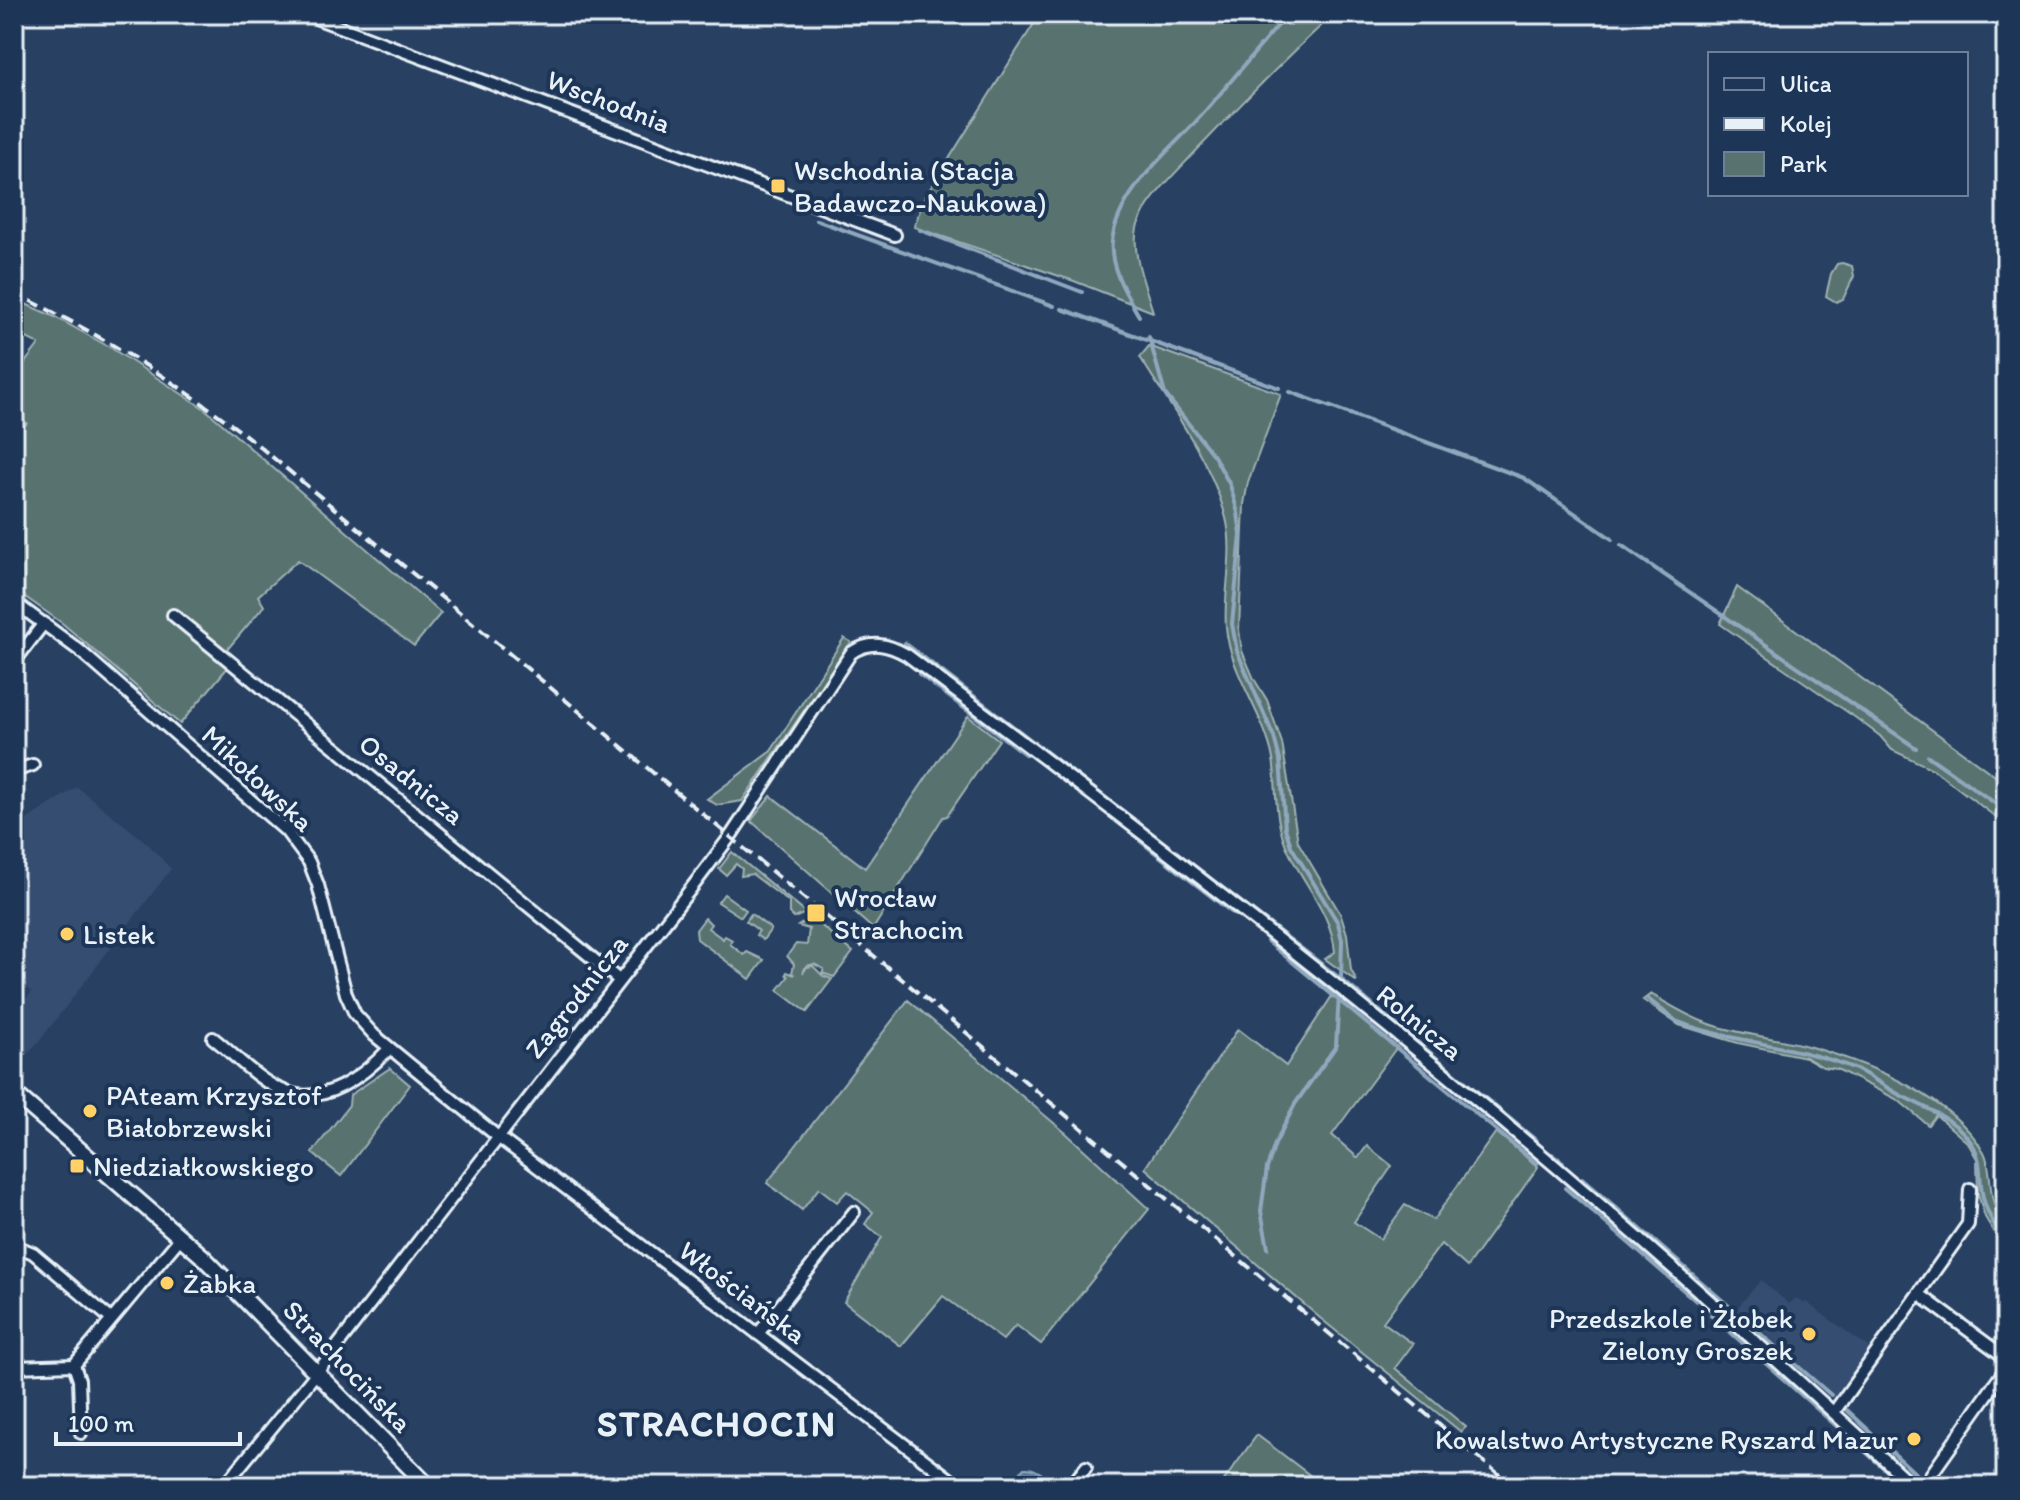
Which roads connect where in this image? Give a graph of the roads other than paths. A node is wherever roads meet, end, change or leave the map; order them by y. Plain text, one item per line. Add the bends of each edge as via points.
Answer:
1 (305, 14) edge
2 (895, 235) dead end
3 (14, 602) edge
4 (173, 615) dead end
5 (44, 623) junction
6 (863, 645) joint
7 (14, 662) edge
8 (33, 765) dead end
9 (14, 771) edge
10 (619, 980) junction
11 (213, 1038) dead end
12 (389, 1049) junction
13 (14, 1093) edge
14 (498, 1137) junction
15 (1970, 1189) dead end
16 (854, 1212) dead end
17 (181, 1237) junction
18 (14, 1245) edge
19 (1919, 1294) junction
20 (111, 1319) junction
21 (758, 1334) junction
22 (2006, 1358) edge
23 (74, 1365) junction
24 (14, 1367) edge
25 (2006, 1368) edge
26 (318, 1371) junction
27 (1834, 1412) junction
28 (81, 1433) dead end
29 (1086, 1467) dead end
30 (224, 1486) edge
31 (428, 1486) edge
32 (959, 1486) edge
33 (1071, 1486) edge
34 (1913, 1486) edge
35 (1923, 1486) edge

1 - 2 street, Wschodnia
3 - 5 street, Mikołowska
4 - 10 street, Osadnicza
5 - 7 street
5 - 12 street, Mikołowska via 297,844 318,885 346,994 355,1014
6 - 10 street, Zagrodnicza via 851,653 730,837
6 - 27 street, Rolnicza via 882,644 907,655 1295,952 1548,1159
8 - 9 street
10 - 14 street, Zagrodnicza
11 - 12 street via 268,1082 302,1096 338,1088
12 - 14 street, Mikołowska
13 - 17 main road, Strachocińska
14 - 21 street, Włościańska
14 - 26 street, Zagrodnicza
15 - 19 street via 1968,1224
16 - 21 street
17 - 20 street
17 - 26 main road, Strachocińska
18 - 20 street via 33,1253
19 - 22 street
19 - 27 street
20 - 23 street
21 - 32 street, Włościańska
23 - 24 street
23 - 28 street
25 - 35 street
26 - 30 street, Zagrodnicza
26 - 31 main road, Strachocińska
27 - 34 street, Rolnicza
29 - 33 street

